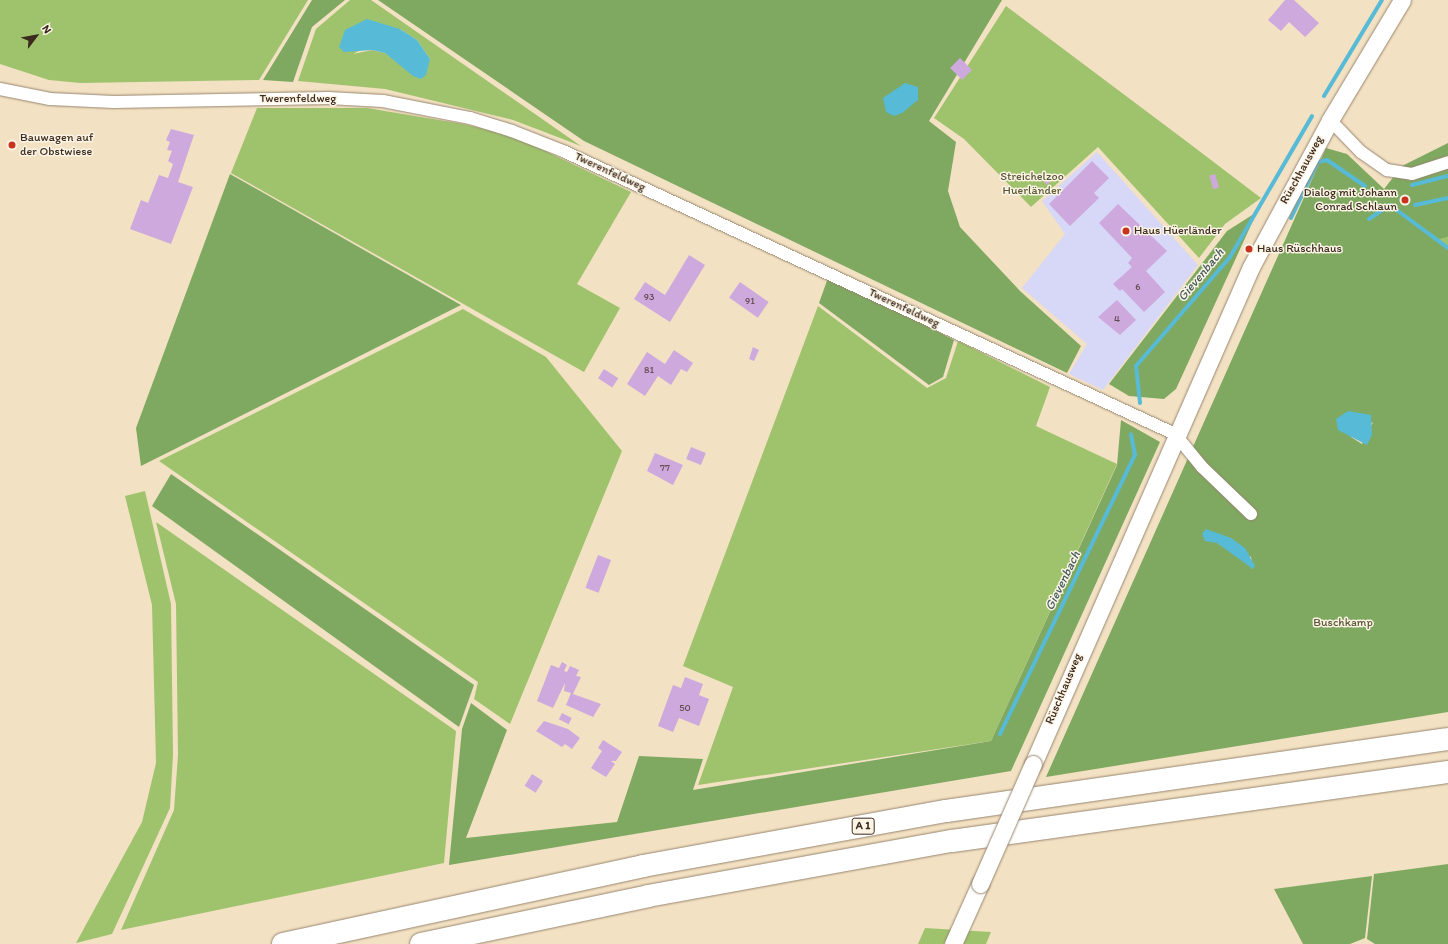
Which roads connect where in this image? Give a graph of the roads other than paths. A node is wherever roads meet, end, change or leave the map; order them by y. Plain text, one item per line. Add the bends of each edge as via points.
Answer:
1 (1402, 0) edge
2 (0, 89) edge
3 (1330, 120) junction
4 (1448, 162) edge
5 (1175, 434) junction
6 (1251, 514) dead end
7 (1448, 739) edge
8 (1448, 772) edge
9 (283, 944) edge
10 (421, 944) edge
11 (953, 944) edge

1 - 3 main road, Rüschhausweg
2 - 5 street, Twerenfeldweg via 50,99 114,102 328,98 375,100 470,118 563,151
3 - 4 street via 1361,152 1387,170 1412,174
3 - 5 main road, Rüschhausweg via 1251,267
5 - 6 street via 1202,467
5 - 11 main road, Rüschhausweg, bridge
7 - 9 highway, A 1 via 901,819 643,866
8 - 10 highway via 952,841 648,896

